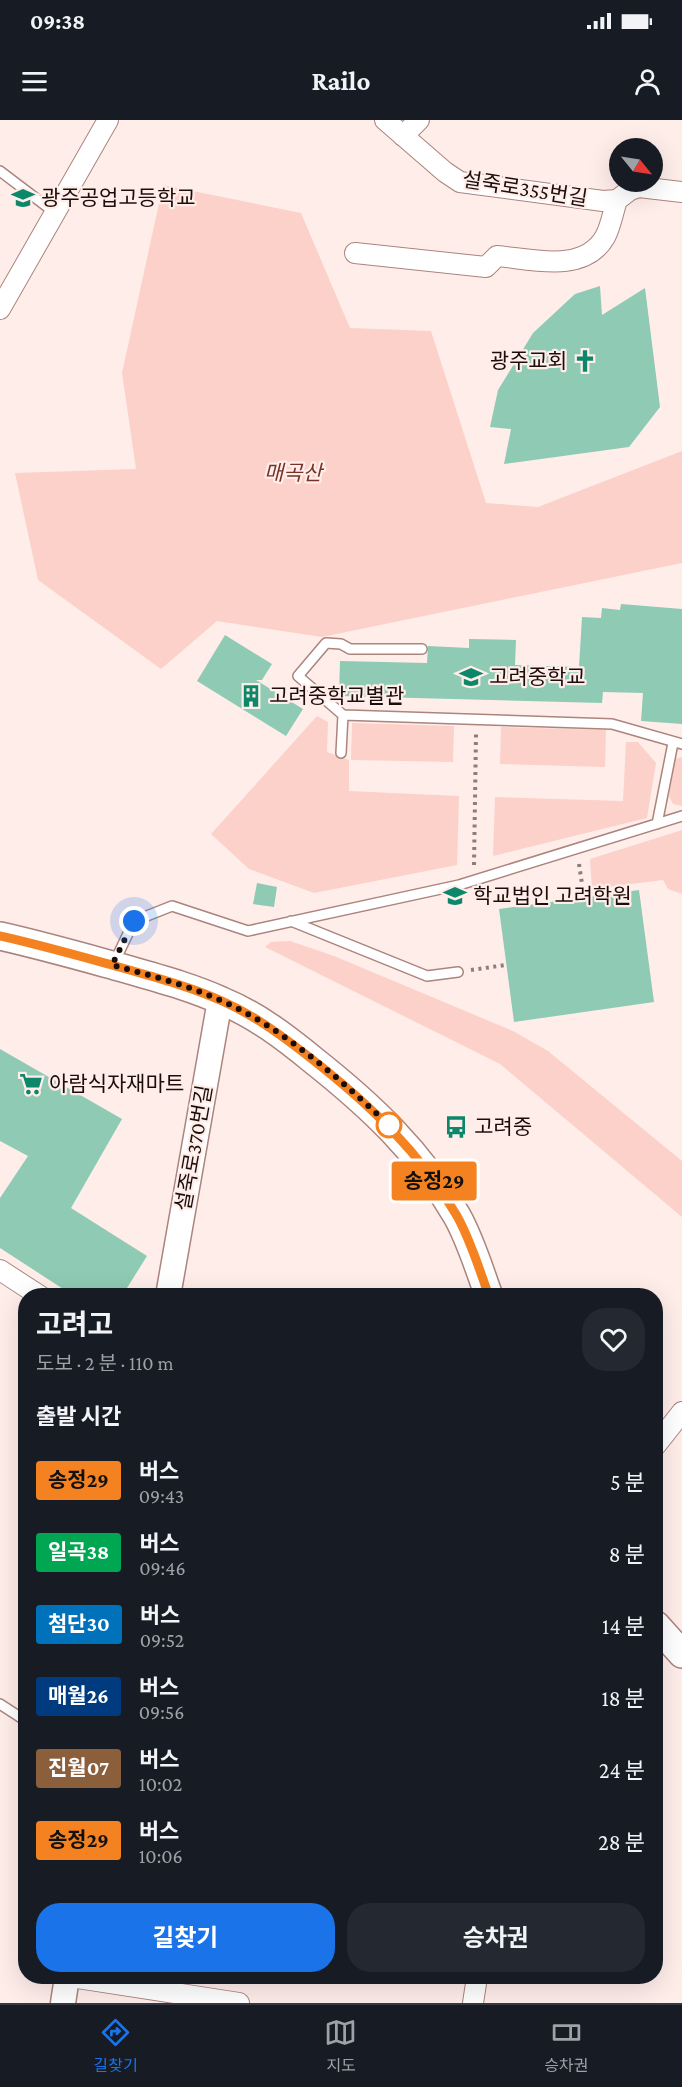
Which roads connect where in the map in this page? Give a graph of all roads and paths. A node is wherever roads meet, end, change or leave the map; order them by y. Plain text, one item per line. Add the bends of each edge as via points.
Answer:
1 (108, 120) edge
2 (385, 120) edge
3 (419, 120) edge
4 (403, 136) junction
5 (0, 171) edge
6 (682, 192) edge
7 (617, 200) junction
8 (54, 212) junction
9 (355, 253) dead end
10 (0, 309) edge
11 (422, 649) dead end
12 (342, 715) junction
13 (476, 720) junction
14 (677, 744) edge
15 (341, 753) dead end
16 (682, 816) edge
17 (657, 824) junction
18 (577, 849) junction
19 (474, 880) junction
20 (584, 897) dead end
21 (291, 921) junction
22 (0, 936) edge
23 (112, 965) junction
24 (506, 965) dead end
25 (458, 972) joint
26 (220, 1000) junction
27 (0, 1270) edge
28 (28, 1288) edge
29 (169, 1288) edge
30 (486, 1288) edge
31 (682, 1412) edge
32 (663, 1436) edge
33 (663, 1633) edge
34 (682, 1654) edge
35 (0, 1704) edge
36 (18, 1716) edge
37 (67, 1984) edge
38 (115, 1984) edge
39 (476, 1984) edge
40 (63, 2003) edge
41 (239, 2003) edge
42 (473, 2003) edge

1 - 8 street
2 - 4 street, 설죽로355번길
3 - 4 street
4 - 7 street, 설죽로355번길 via 460,182
5 - 8 lane
6 - 7 street, 설죽로355번길 via 639,187
7 - 9 street via 605,237 590,255 575,260 497,256 486,267
8 - 10 street
11 - 12 lane via 350,649 326,643 298,676
12 - 13 lane
12 - 15 lane
13 - 14 lane via 612,724
13 - 19 path
14 - 17 lane
16 - 17 lane
17 - 18 lane
18 - 19 lane
18 - 20 path
19 - 21 lane
21 - 23 lane via 248,931 172,906 134,921
21 - 25 lane via 427,976
22 - 23 main road
23 - 26 main road
24 - 25 path
26 - 29 street, 설죽로370번길
26 - 30 main road via 280,1034 392,1128 457,1216
27 - 28 street
31 - 32 street
33 - 34 main road
35 - 36 lane
37 - 40 street
38 - 41 street
39 - 42 street

